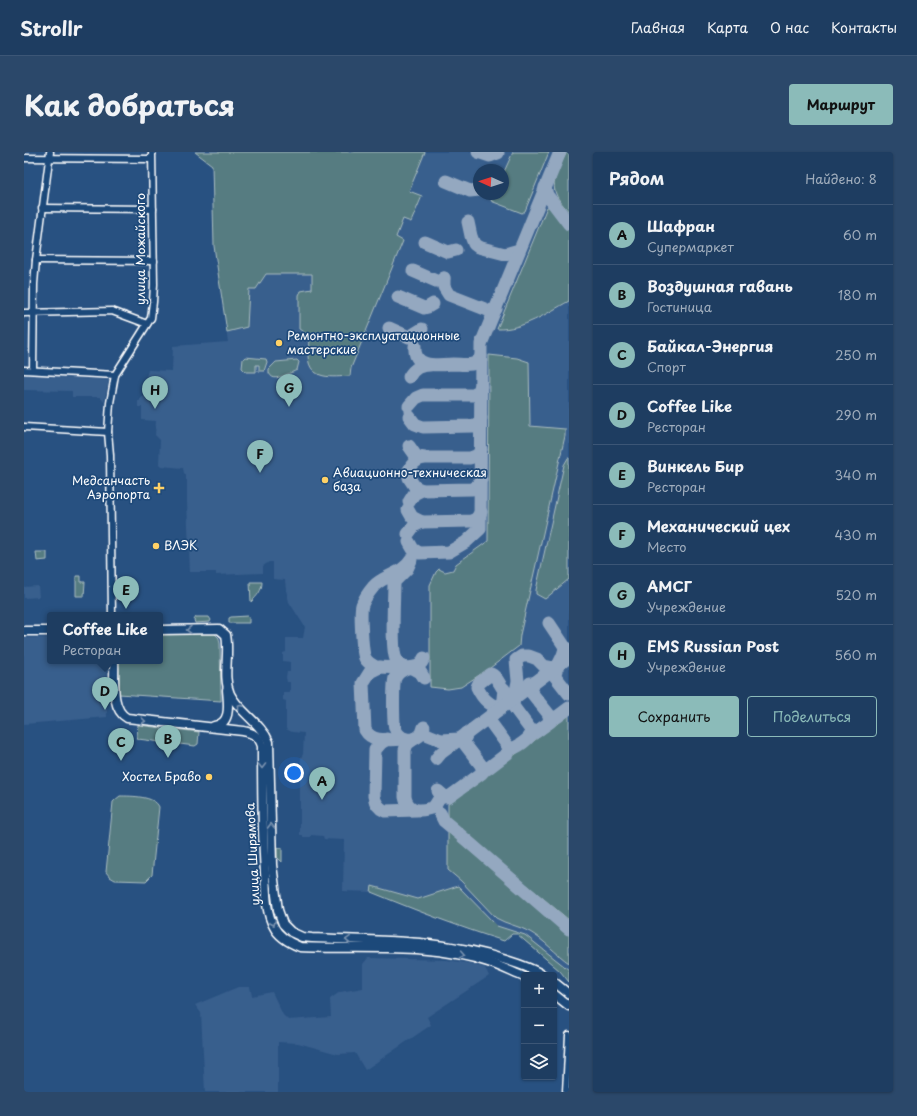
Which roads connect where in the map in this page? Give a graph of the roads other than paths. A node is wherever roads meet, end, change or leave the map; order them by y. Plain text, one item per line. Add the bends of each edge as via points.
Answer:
1 (152, 152) edge
2 (49, 155) edge
3 (24, 158) edge
4 (151, 159) junction
5 (42, 208) junction
6 (153, 209) junction
7 (36, 260) junction
8 (154, 260) junction
9 (24, 313) edge
10 (34, 313) junction
11 (147, 324) junction
12 (24, 370) edge
13 (33, 370) junction
14 (115, 375) junction
15 (24, 427) edge
16 (108, 432) junction
17 (112, 612) edge
18 (163, 630) edge
19 (24, 631) edge
20 (47, 631) edge
21 (114, 664) edge
22 (227, 678) junction
23 (207, 727) junction
24 (508, 961) junction
25 (508, 970) junction
26 (537, 972) edge
27 (521, 976) edge
28 (557, 984) edge
29 (569, 994) edge
30 (557, 996) edge
31 (569, 1006) edge
32 (569, 1035) edge
33 (566, 1092) edge

1 - 4 street, улица Можайского
2 - 3 street
2 - 4 street
2 - 5 street
4 - 6 street, улица Можайского
5 - 6 street
5 - 7 street
6 - 8 street, улица Можайского
7 - 8 street
7 - 10 street
8 - 11 street, улица Можайского via 154,302
9 - 10 street
10 - 11 street via 112,311
10 - 13 street
11 - 14 street, улица Можайского
12 - 13 street
13 - 14 street
14 - 16 street, улица Можайского
15 - 16 street
16 - 17 street, улица Можайского
22 -> 18 main road, улица Ширямова via 226,638 222,631
19 - 20 main road
21 -> 23 main road, улица Ширямова via 115,701 122,716 134,720
22 - 23 main road via 226,717 220,726
24 -> 22 main road, улица Ширямова via 471,950 437,944 302,937 287,929 280,918 272,870 269,742 231,696
23 -> 25 main road, улица Ширямова via 250,732 262,746 262,834 268,911 274,928 285,939 300,946 445,952 484,961
24 - 25 main road via 518,967 516,971
24 - 26 main road, улица Ширямова
25 - 27 main road, улица Ширямова
28 - 29 main road
30 - 31 main road
32 - 33 street

